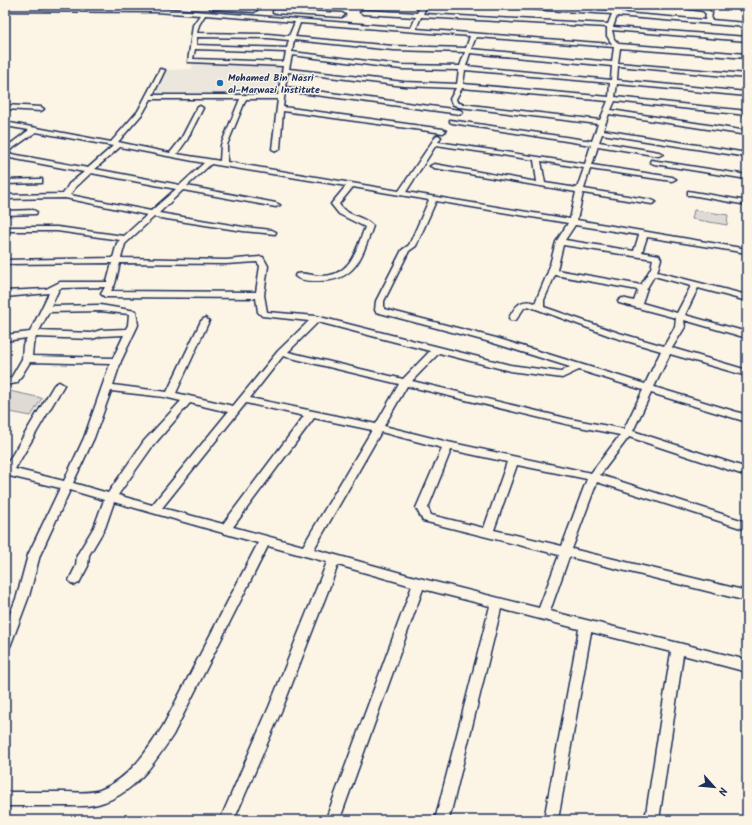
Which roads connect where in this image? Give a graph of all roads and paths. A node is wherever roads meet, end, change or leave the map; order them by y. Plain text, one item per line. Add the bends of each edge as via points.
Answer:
1 (161, 5) edge
2 (280, 5) edge
3 (424, 5) edge
4 (494, 5) edge
5 (620, 5) edge
6 (668, 5) edge
7 (213, 6) edge
8 (526, 6) edge
9 (5, 9) edge
10 (16, 9) junction
11 (156, 10) junction
12 (254, 10) dead end
13 (275, 12) junction
14 (363, 12) dead end
15 (617, 14) junction
16 (206, 15) junction
17 (342, 15) dead end
18 (419, 15) junction
19 (190, 20) dead end
20 (269, 20) junction
21 (298, 22) junction
22 (709, 22) junction
23 (747, 25) edge
24 (610, 27) junction
25 (522, 30) junction
26 (412, 31) junction
27 (474, 34) junction
28 (194, 35) junction
29 (292, 37) junction
30 (747, 39) edge
31 (705, 44) junction
32 (618, 46) junction
33 (192, 47) junction
34 (469, 50) junction
35 (289, 51) junction
36 (747, 56) edge
37 (617, 64) junction
38 (286, 67) junction
39 (462, 68) junction
40 (162, 70) dead end
41 (747, 76) edge
42 (615, 82) junction
43 (460, 86) junction
44 (282, 89) junction
45 (747, 94) edge
46 (150, 97) junction
47 (244, 97) junction
48 (281, 97) junction
49 (612, 100) junction
50 (469, 107) junction
51 (6, 108) edge
52 (200, 108) dead end
53 (41, 109) dead end
54 (281, 109) junction
55 (460, 112) junction
56 (608, 112) junction
57 (747, 113) edge
58 (452, 121) junction
59 (602, 122) junction
60 (5, 124) edge
61 (35, 129) junction
62 (443, 130) junction
63 (601, 132) junction
64 (747, 133) edge
65 (117, 143) junction
66 (434, 143) junction
67 (596, 145) junction
68 (276, 149) dead end
69 (5, 151) edge
70 (172, 154) junction
71 (659, 154) dead end
72 (5, 155) edge
73 (747, 156) edge
74 (537, 159) junction
75 (210, 161) junction
76 (654, 162) dead end
77 (223, 163) junction
78 (434, 166) dead end
79 (588, 166) junction
80 (90, 171) junction
81 (747, 177) edge
82 (672, 179) dead end
83 (39, 181) dead end
84 (5, 182) edge
85 (352, 184) junction
86 (543, 185) junction
87 (181, 188) junction
88 (580, 190) junction
89 (402, 192) junction
90 (691, 193) dead end
91 (65, 196) junction
92 (5, 197) edge
93 (434, 198) junction
94 (652, 202) dead end
95 (747, 202) edge
96 (276, 205) dead end
97 (33, 212) dead end
98 (5, 213) edge
99 (153, 213) junction
100 (572, 221) junction
101 (5, 229) edge
102 (272, 232) dead end
103 (644, 234) junction
104 (125, 238) junction
105 (560, 242) junction
106 (747, 251) edge
107 (637, 254) junction
108 (116, 261) junction
109 (5, 262) edge
110 (552, 272) junction
111 (653, 273) junction
112 (299, 276) dead end
113 (111, 284) junction
114 (696, 284) junction
115 (642, 288) junction
116 (54, 289) junction
117 (5, 294) edge
118 (105, 294) junction
119 (260, 295) junction
120 (747, 298) edge
121 (622, 301) dead end
122 (637, 304) junction
123 (100, 308) junction
124 (539, 308) junction
125 (45, 309) junction
126 (680, 316) junction
127 (513, 318) dead end
128 (316, 319) junction
129 (205, 320) dead end
130 (129, 332) junction
131 (33, 334) junction
132 (747, 335) edge
133 (5, 338) edge
134 (667, 349) junction
135 (437, 350) junction
136 (281, 353) junction
137 (27, 359) junction
138 (116, 361) junction
139 (578, 367) junction
140 (747, 373) edge
141 (5, 382) edge
142 (404, 384) junction
143 (59, 385) dead end
144 (107, 386) junction
145 (649, 390) junction
146 (170, 396) junction
147 (187, 400) junction
148 (245, 400) junction
149 (235, 410) junction
150 (311, 414) junction
151 (747, 419) edge
152 (378, 428) junction
153 (627, 433) junction
154 (448, 446) junction
155 (514, 459) junction
156 (7, 472) edge
157 (747, 472) edge
158 (593, 477) junction
159 (66, 485) junction
160 (110, 498) junction
161 (154, 510) junction
162 (747, 526) edge
163 (226, 530) junction
164 (488, 532) junction
165 (265, 541) junction
166 (565, 550) junction
167 (306, 552) junction
168 (334, 560) junction
169 (75, 580) dead end
170 (419, 583) junction
171 (747, 596) edge
172 (497, 602) junction
173 (543, 613) junction
174 (9, 623) edge
175 (586, 625) junction
176 (5, 644) edge
177 (678, 648) junction
178 (747, 666) edge
179 (5, 798) edge
180 (334, 816) dead end
181 (227, 820) edge
182 (442, 820) edge
183 (551, 820) edge
184 (652, 820) edge

1 - 11 street
2 - 13 street
3 - 18 street
4 - 8 street
5 - 15 street
6 - 22 street via 705,10 709,13
7 - 12 street
7 - 16 street
8 - 15 street
8 - 25 street
9 - 10 street
10 - 11 street
10 - 19 street via 14,11 18,12 157,14 180,16
11 - 16 street
13 - 17 street
13 - 20 street
14 - 18 street
15 - 22 street
15 - 24 street
16 - 20 street
16 - 28 street via 196,25
18 - 25 street
18 - 26 street
20 - 21 street
21 - 26 street
21 - 29 street
22 - 23 street
22 - 31 street
24 - 25 street
24 - 31 street
24 - 32 street via 610,38
25 - 27 street
25 - 32 street
26 - 27 street
27 - 34 street
28 - 29 street
28 - 33 street
29 - 34 street via 393,48
29 - 35 street
30 - 31 street
31 - 32 street
31 - 36 street
32 - 37 street
33 - 35 street
33 - 38 street via 190,61 196,63
34 - 37 street
34 - 39 street
35 - 38 street
35 - 39 street via 402,67
37 - 41 street
37 - 42 street
38 - 43 street via 404,84
38 - 44 street
39 - 42 street
39 - 43 street
40 - 46 street
42 - 45 street
42 - 49 street
43 - 49 street
43 - 50 street via 453,99 454,103
44 - 48 street
44 - 55 street
46 - 47 street
46 - 65 street
47 - 48 street
47 - 77 street via 224,145
48 - 54 street
49 - 56 street
49 - 57 street
50 - 55 street
50 - 59 street
51 - 53 street
52 - 70 street via 184,140
54 - 62 street
54 - 68 street
55 - 58 street
56 - 59 street
56 - 64 street
58 - 62 street
58 - 67 street
59 - 63 street
60 - 61 street
61 - 65 street
61 - 69 street
62 - 66 street
63 - 67 street
63 - 73 street
65 - 70 street
65 - 80 street
66 - 74 street
66 - 89 street
67 - 71 street
67 - 79 street
70 - 75 street
72 - 80 street
74 - 79 street
74 - 86 street via 540,181
75 - 77 street
75 - 87 street
76 - 81 street
77 - 85 street
78 - 86 street
79 - 82 street
79 - 88 street
80 - 87 street
80 - 91 street via 72,186
83 - 84 street
85 - 89 street
85 - 112 street via 335,204 338,211 369,226 350,270 341,276 320,280
86 - 88 street
87 - 96 street
87 - 99 street
88 - 94 street
88 - 100 street
89 - 93 street
90 - 95 street
91 - 92 street
91 - 99 street
93 - 100 street
93 - 139 street via 412,246 406,250 382,297 378,310 479,336
97 - 98 street
99 - 102 street
99 - 104 street
100 - 103 street
100 - 105 street
101 - 104 street via 57,229
103 - 106 street
103 - 107 street
104 - 108 street
105 - 107 street
105 - 110 street
107 - 111 street via 657,258
108 - 109 street
108 - 113 street
108 - 119 street via 226,262 260,259 264,266
110 - 115 street
110 - 124 street
111 - 114 street
111 - 115 street
113 - 116 street via 64,285
113 - 118 street
114 - 120 street
114 - 126 street
115 - 122 street
116 - 117 street
116 - 125 street
118 - 119 street
118 - 123 street
119 - 128 street via 263,314
121 - 122 street
122 - 126 street
123 - 125 street
123 - 130 street via 133,313 133,325
124 - 127 street via 529,302 523,304 518,307
124 - 134 street via 616,335
125 - 131 street
126 - 132 street
126 - 134 street via 680,327
128 - 135 street
128 - 136 street
129 - 146 street
130 - 131 street via 92,336
130 - 138 street
131 - 133 street
131 - 137 street via 28,345
134 - 140 street
134 - 145 street
135 - 139 street via 510,368 562,375
135 - 142 street
136 - 142 street
136 - 148 street
137 - 138 street
137 - 141 street via 14,381
138 - 144 street
139 - 145 street
142 - 152 street
142 - 153 street
143 - 156 street
144 - 146 street
144 - 159 street via 89,438
145 - 151 street
145 - 153 street
146 - 147 street
147 - 149 street
147 - 160 street via 148,444
148 - 149 street
148 - 150 street
149 - 161 street
150 - 152 street
150 - 163 street
152 - 154 street
152 - 167 street
153 - 157 street
153 - 158 street
154 - 155 street
154 - 164 street via 422,508 424,514 427,518
155 - 158 street
155 - 164 street
156 - 159 street
158 - 162 street
158 - 166 street
159 - 160 street
159 - 174 street via 34,555 23,596
160 - 161 street
160 - 169 street via 99,528 82,555 82,566
161 - 163 street
163 - 165 street
164 - 166 street
165 - 167 street
165 - 179 street via 171,726 155,752 128,781 101,797
166 - 171 street
166 - 173 street
167 - 168 street
168 - 170 street
168 - 181 street via 276,707
170 - 172 street
170 - 180 street
172 - 173 street
172 - 182 street
173 - 175 street
174 - 176 street
175 - 177 street
175 - 183 street
177 - 178 street
177 - 184 street

